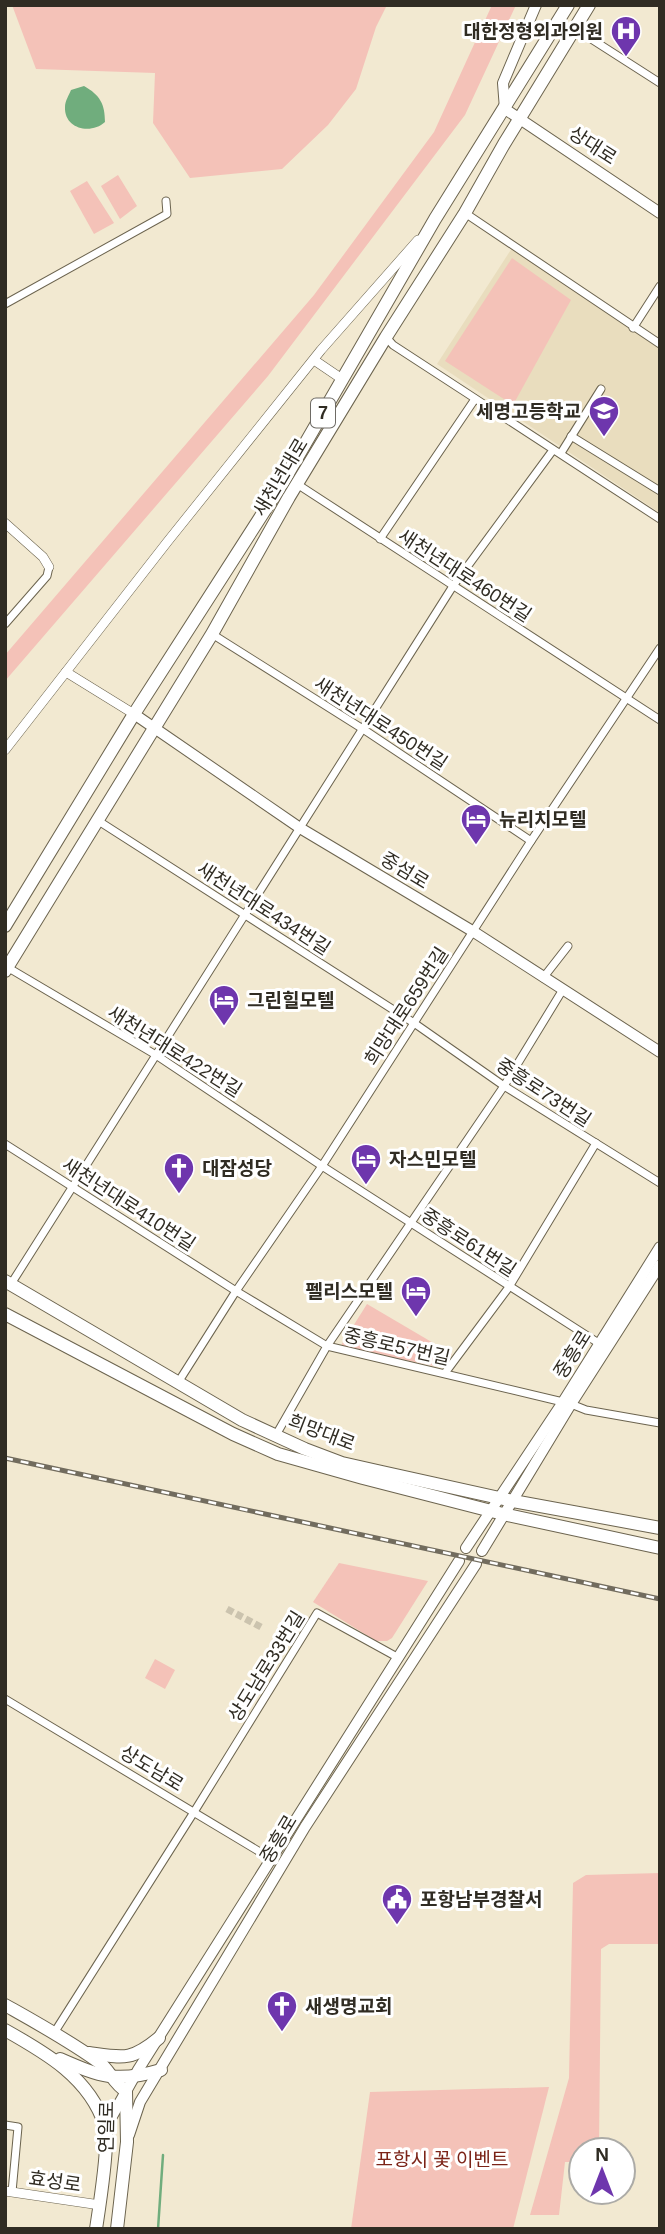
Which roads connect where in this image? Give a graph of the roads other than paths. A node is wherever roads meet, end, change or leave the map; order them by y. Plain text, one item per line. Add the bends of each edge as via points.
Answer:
1 (536, 5) edge
2 (568, 5) edge
3 (589, 5) edge
4 (576, 27) junction
5 (660, 83) edge
6 (505, 108) junction
7 (520, 118) junction
8 (166, 201) dead end
9 (465, 213) junction
10 (660, 213) edge
11 (435, 219) junction
12 (660, 286) edge
13 (5, 304) edge
14 (634, 328) junction
15 (386, 337) junction
16 (660, 344) edge
17 (314, 360) junction
18 (342, 379) junction
19 (601, 389) dead end
20 (475, 399) junction
21 (571, 436) junction
22 (553, 450) junction
23 (561, 453) junction
24 (286, 477) junction
25 (298, 485) junction
26 (660, 491) edge
27 (660, 519) edge
28 (5, 523) edge
29 (380, 539) junction
30 (49, 567) joint
31 (453, 586) junction
32 (5, 624) edge
33 (212, 634) junction
34 (660, 648) edge
35 (66, 672) junction
36 (627, 700) junction
37 (134, 714) junction
38 (660, 720) edge
39 (154, 726) junction
40 (363, 729) junction
41 (5, 750) edge
42 (97, 820) junction
43 (300, 828) junction
44 (531, 841) junction
45 (246, 914) junction
46 (5, 926) edge
47 (474, 932) junction
48 (568, 946) dead end
49 (6, 969) edge
50 (542, 979) junction
51 (562, 991) junction
52 (414, 1023) junction
53 (660, 1052) edge
54 (156, 1055) junction
55 (504, 1086) junction
56 (596, 1143) junction
57 (5, 1144) edge
58 (322, 1166) junction
59 (660, 1183) edge
60 (73, 1186) junction
61 (411, 1222) junction
62 (660, 1247) edge
63 (660, 1265) edge
64 (8, 1283) edge
65 (509, 1287) junction
66 (236, 1291) junction
67 (5, 1314) edge
68 (600, 1344) junction
69 (327, 1346) junction
70 (445, 1373) junction
71 (179, 1381) junction
72 (567, 1403) junction
73 (660, 1423) edge
74 (276, 1435) junction
75 (498, 1497) junction
76 (513, 1501) junction
77 (497, 1512) junction
78 (660, 1528) edge
79 (466, 1548) dead end
80 (660, 1548) edge
81 (482, 1551) dead end
82 (459, 1561) dead end
83 (476, 1564) dead end
84 (397, 1657) junction
85 (5, 1699) edge
86 (194, 1812) junction
87 (271, 1859) junction
88 (282, 1865) junction
89 (5, 2005) edge
90 (5, 2030) edge
91 (54, 2033) junction
92 (159, 2038) junction
93 (44, 2052) junction
94 (85, 2052) junction
95 (161, 2070) junction
96 (112, 2077) junction
97 (134, 2078) junction
98 (126, 2091) junction
99 (5, 2125) edge
100 (106, 2127) junction
101 (127, 2142) junction
102 (9, 2192) edge
103 (100, 2205) junction
104 (96, 2229) edge
105 (117, 2229) edge

1 - 6 main road via 503,83
2 - 6 main road, 새천년대로 / 7
3 - 4 main road, 새천년대로 / 7
4 - 5 street
4 - 7 main road, 새천년대로 / 7
6 - 7 main road, 상대로
6 - 11 main road, 새천년대로 / 7
7 - 9 main road, 새천년대로 / 7
7 - 10 main road, 상대로
8 - 13 street via 167,214
9 - 14 street
9 - 15 main road, 새천년대로 / 7
11 - 17 street, 새천년대로
11 - 18 main road, 새천년대로 / 7
12 - 14 street
14 - 16 street
15 - 20 street
15 - 25 main road, 새천년대로 / 7
17 - 18 street
17 - 35 street, 새천년대로
18 - 24 main road, 새천년대로 / 7
19 - 21 street
20 - 22 street
20 - 29 street
21 - 23 street
21 - 26 street
22 - 23 street
22 - 31 street
23 - 27 street
24 - 25 street, 새천년대로460번길
24 - 37 main road, 새천년대로 / 7
25 - 29 street, 새천년대로460번길
25 - 33 main road, 새천년대로 / 7
28 - 30 street via 43,556
29 - 31 street, 새천년대로460번길
30 - 32 street via 47,576
31 - 36 street, 새천년대로460번길
31 - 40 street
33 - 39 main road, 새천년대로 / 7
33 - 40 street, 새천년대로450번길
34 - 36 street, 희망대로659번길
35 - 37 street
35 - 41 street
36 - 38 street, 새천년대로460번길
36 - 44 street, 희망대로659번길
37 - 39 main road, 중섬로
37 - 46 main road, 새천년대로 / 7
39 - 42 main road, 새천년대로 / 7
39 - 43 main road, 중섬로
40 - 43 street
40 - 44 street, 새천년대로450번길
42 - 45 street, 새천년대로434번길
42 - 49 main road, 새천년대로 / 7
43 - 45 street
43 - 47 main road, 중섬로
44 - 47 street, 희망대로659번길
45 - 52 street, 새천년대로434번길
45 - 54 street
47 - 50 main road, 중섬로
47 - 52 street, 희망대로659번길
48 - 50 street
49 - 54 street, 새천년대로422번길
50 - 51 main road, 중섬로
51 - 53 main road, 중섬로
51 - 55 street
52 - 55 street, 중흥로73번길
52 - 58 street, 희망대로659번길
54 - 58 street, 새천년대로422번길
54 - 60 street
55 - 56 street, 중흥로73번길
55 - 61 street
56 - 59 street, 중흥로73번길
56 - 65 street
57 - 60 street, 새천년대로410번길
58 - 61 street, 중흥로61번길
58 - 66 street, 희망대로659번길
60 - 64 street
60 - 66 street, 새천년대로410번길
61 - 65 street, 중흥로61번길
61 - 69 street
62 - 68 main road, 중흥로
63 - 72 main road, 중흥로
64 - 71 main road, 희망대로
65 - 68 street, 중흥로61번길
65 - 70 street
66 - 69 street, 중흥로57번길
66 - 71 street, 희망대로659번길
67 - 77 main road, 희망대로 via 278,1454
68 - 72 main road, 중흥로
69 - 70 street, 중흥로57번길
69 - 74 street
70 - 72 street, 중흥로57번길
71 - 74 main road, 희망대로
72 - 73 street, 중흥로57번길
72 - 75 main road, 중흥로
72 - 76 main road, 중흥로
74 - 75 main road, 희망대로 via 342,1463
75 - 76 main road, 희망대로
75 - 77 main road, 중흥로
76 - 77 main road, 중흥로
76 - 78 main road, 희망대로
77 - 79 main road, 중흥로
77 - 80 main road, 희망대로
77 - 81 main road, 중흥로
82 - 84 main road, 중흥로
83 - 88 main road, 중흥로
84 - 86 street, 상도남로33번길 via 317,1613
84 - 87 main road, 중흥로
85 - 86 street, 상도남로
86 - 87 street, 상도남로
86 - 91 street
87 - 88 street, 상도남로
87 - 92 main road, 중흥로
88 - 95 main road, 중흥로
89 - 91 main road, 연일로
90 - 93 main road, 연일로
91 - 94 main road, 연일로
92 - 94 main road via 141,2053 121,2057
92 - 97 main road, 중흥로
93 - 96 main road
93 - 100 main road, 연일로 via 89,2092
94 - 96 main road, 연일로
95 - 97 main road
95 - 101 main road, 중흥로 via 140,2102
96 - 97 main road
96 - 98 main road, 연일로
97 - 98 main road, 중흥로
98 - 100 main road, 중흥로
98 - 101 main road, 연일로
99 - 102 street via 18,2127
100 - 103 main road, 연일로
101 - 105 main road, 연일로
102 - 103 street, 효성로
103 - 104 main road, 연일로

